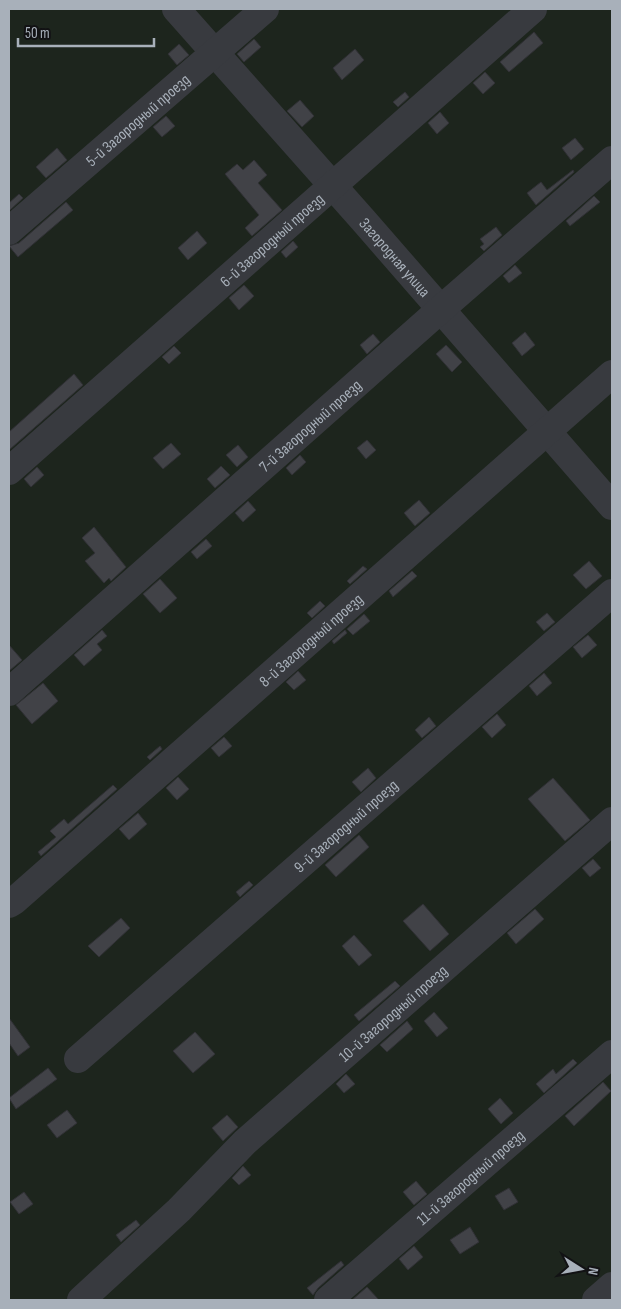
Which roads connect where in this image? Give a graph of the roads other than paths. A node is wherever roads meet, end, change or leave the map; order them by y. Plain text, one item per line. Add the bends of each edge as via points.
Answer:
1 (176, 9) edge
2 (265, 9) edge
3 (533, 9) edge
4 (215, 52) junction
5 (612, 160) edge
6 (332, 184) junction
7 (9, 231) edge
8 (441, 309) junction
9 (612, 374) edge
10 (547, 432) junction
11 (9, 470) edge
12 (612, 506) edge
13 (612, 593) edge
14 (9, 692) edge
15 (612, 821) edge
16 (9, 904) edge
17 (612, 1054) edge
18 (78, 1059) dead end
19 (612, 1286) edge
20 (82, 1300) edge
21 (328, 1300) edge
22 (596, 1300) edge

1 - 4 street, Загородная улица
2 - 4 street, 5-й Загородный проезд
3 - 6 street, 6-й Загородный проезд
4 - 6 street, Загородная улица
4 - 7 street, 5-й Загородный проезд
5 - 8 street, 7-й Загородный проезд
6 - 8 street, Загородная улица
6 - 11 street, 6-й Загородный проезд
8 - 10 street, Загородная улица
8 - 14 street, 7-й Загородный проезд
9 - 10 street, 8-й Загородный проезд
10 - 12 street, Загородная улица
10 - 16 street, 8-й Загородный проезд
13 - 18 street, 9-й Загородный проезд
15 - 20 street, 10-й Загородный проезд via 245,1142 179,1210
17 - 21 street, 11-й Загородный проезд
19 - 22 street

